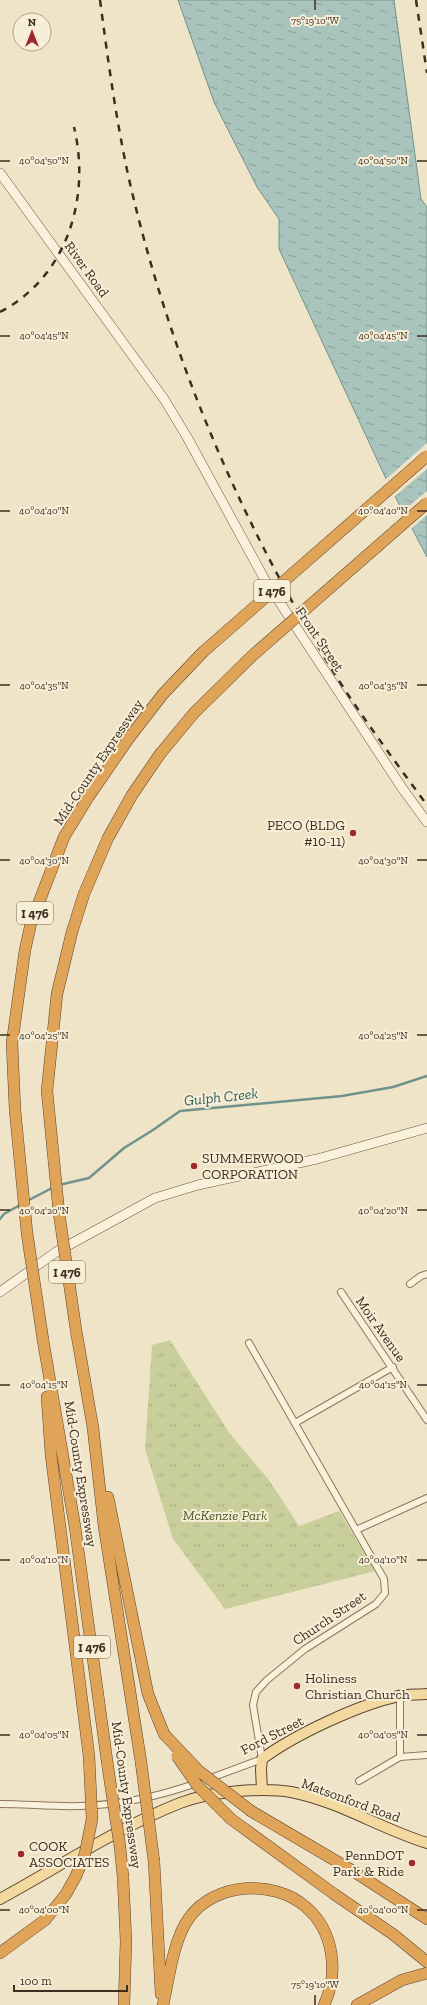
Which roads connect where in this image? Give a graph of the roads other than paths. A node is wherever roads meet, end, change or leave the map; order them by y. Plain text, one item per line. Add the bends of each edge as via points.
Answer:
1 (0, 173) edge
2 (152, 381) joint
3 (427, 456) edge
4 (427, 503) edge
5 (427, 822) edge
6 (427, 1128) edge
7 (427, 1274) edge
8 (410, 1284) dead end
9 (0, 1292) edge
10 (341, 1292) dead end
11 (43, 1340) junction
12 (249, 1343) dead end
13 (393, 1367) junction
14 (427, 1420) edge
15 (295, 1423) junction
16 (93, 1428) junction
17 (427, 1498) edge
18 (356, 1530) junction
19 (427, 1694) edge
20 (400, 1696) junction
21 (164, 1734) junction
22 (427, 1755) edge
23 (400, 1757) junction
24 (262, 1759) junction
25 (359, 1781) dead end
26 (262, 1790) junction
27 (0, 1804) edge
28 (427, 1843) edge
29 (0, 1899) edge
30 (427, 1919) edge
31 (35, 1928) junction
32 (394, 1935) junction
33 (427, 1952) edge
34 (0, 1953) edge
35 (0, 1958) edge
36 (427, 1962) edge
37 (427, 1973) edge
38 (124, 2005) edge
39 (162, 2005) edge
40 (324, 2005) edge
41 (357, 2005) edge

1 - 2 main road, River Road
2 - 5 main road, Front Street via 183,430 247,549 280,604
3 - 11 highway, Mid-County Expressway / I 476, bridge via 203,652 163,694 129,738 64,837 31,923 24,950 12,1042 15,1110 27,1233
4 - 16 highway, Mid-County Expressway / I 476, bridge via 252,656 194,713 160,754 132,795 108,838 84,894 57,994 47,1091 56,1194
6 - 9 main road via 316,1159 198,1185 155,1198 56,1252
7 - 8 street
10 - 13 street, Moir Avenue
11 - 31 highway, bridge via 51,1455 89,1756 92,1818 85,1854 76,1876 66,1894
11 - 38 highway, Mid-County Expressway / I 476, bridge via 75,1527 120,1847 126,1941
12 - 15 street, Church Street
13 - 14 street, Moir Avenue
13 - 15 street
15 - 18 street, Church Street
16 - 21 highway via 148,1694
16 - 39 highway, Mid-County Expressway / I 476, bridge via 104,1526 154,1861
17 - 18 street
18 - 24 street, Church Street via 384,1579 385,1593 376,1604 305,1649 256,1692 253,1705
19 - 20 main road, Ford Street
20 - 23 street
20 - 24 main road, Ford Street via 374,1703 322,1725 275,1749
21 - 30 highway, bridge via 199,1771 251,1812 353,1870
21 - 32 highway, bridge via 180,1762 197,1784 231,1819
22 - 23 street
23 - 25 street
24 - 26 main road, Church Street
24 - 27 street, Ford Street via 182,1788 130,1801 80,1806
26 - 28 main road, Matsonford Road via 291,1792 314,1799
26 - 29 main road, Matsonford Road via 208,1795 180,1803 105,1840
31 - 34 highway
31 - 35 highway
32 - 33 highway
32 - 36 highway
37 - 41 highway via 402,1980
39 - 40 highway via 179,1936 189,1918 202,1905 219,1894 250,1889 275,1892 297,1901 307,1908 320,1926 327,1939 333,1963 331,1988

